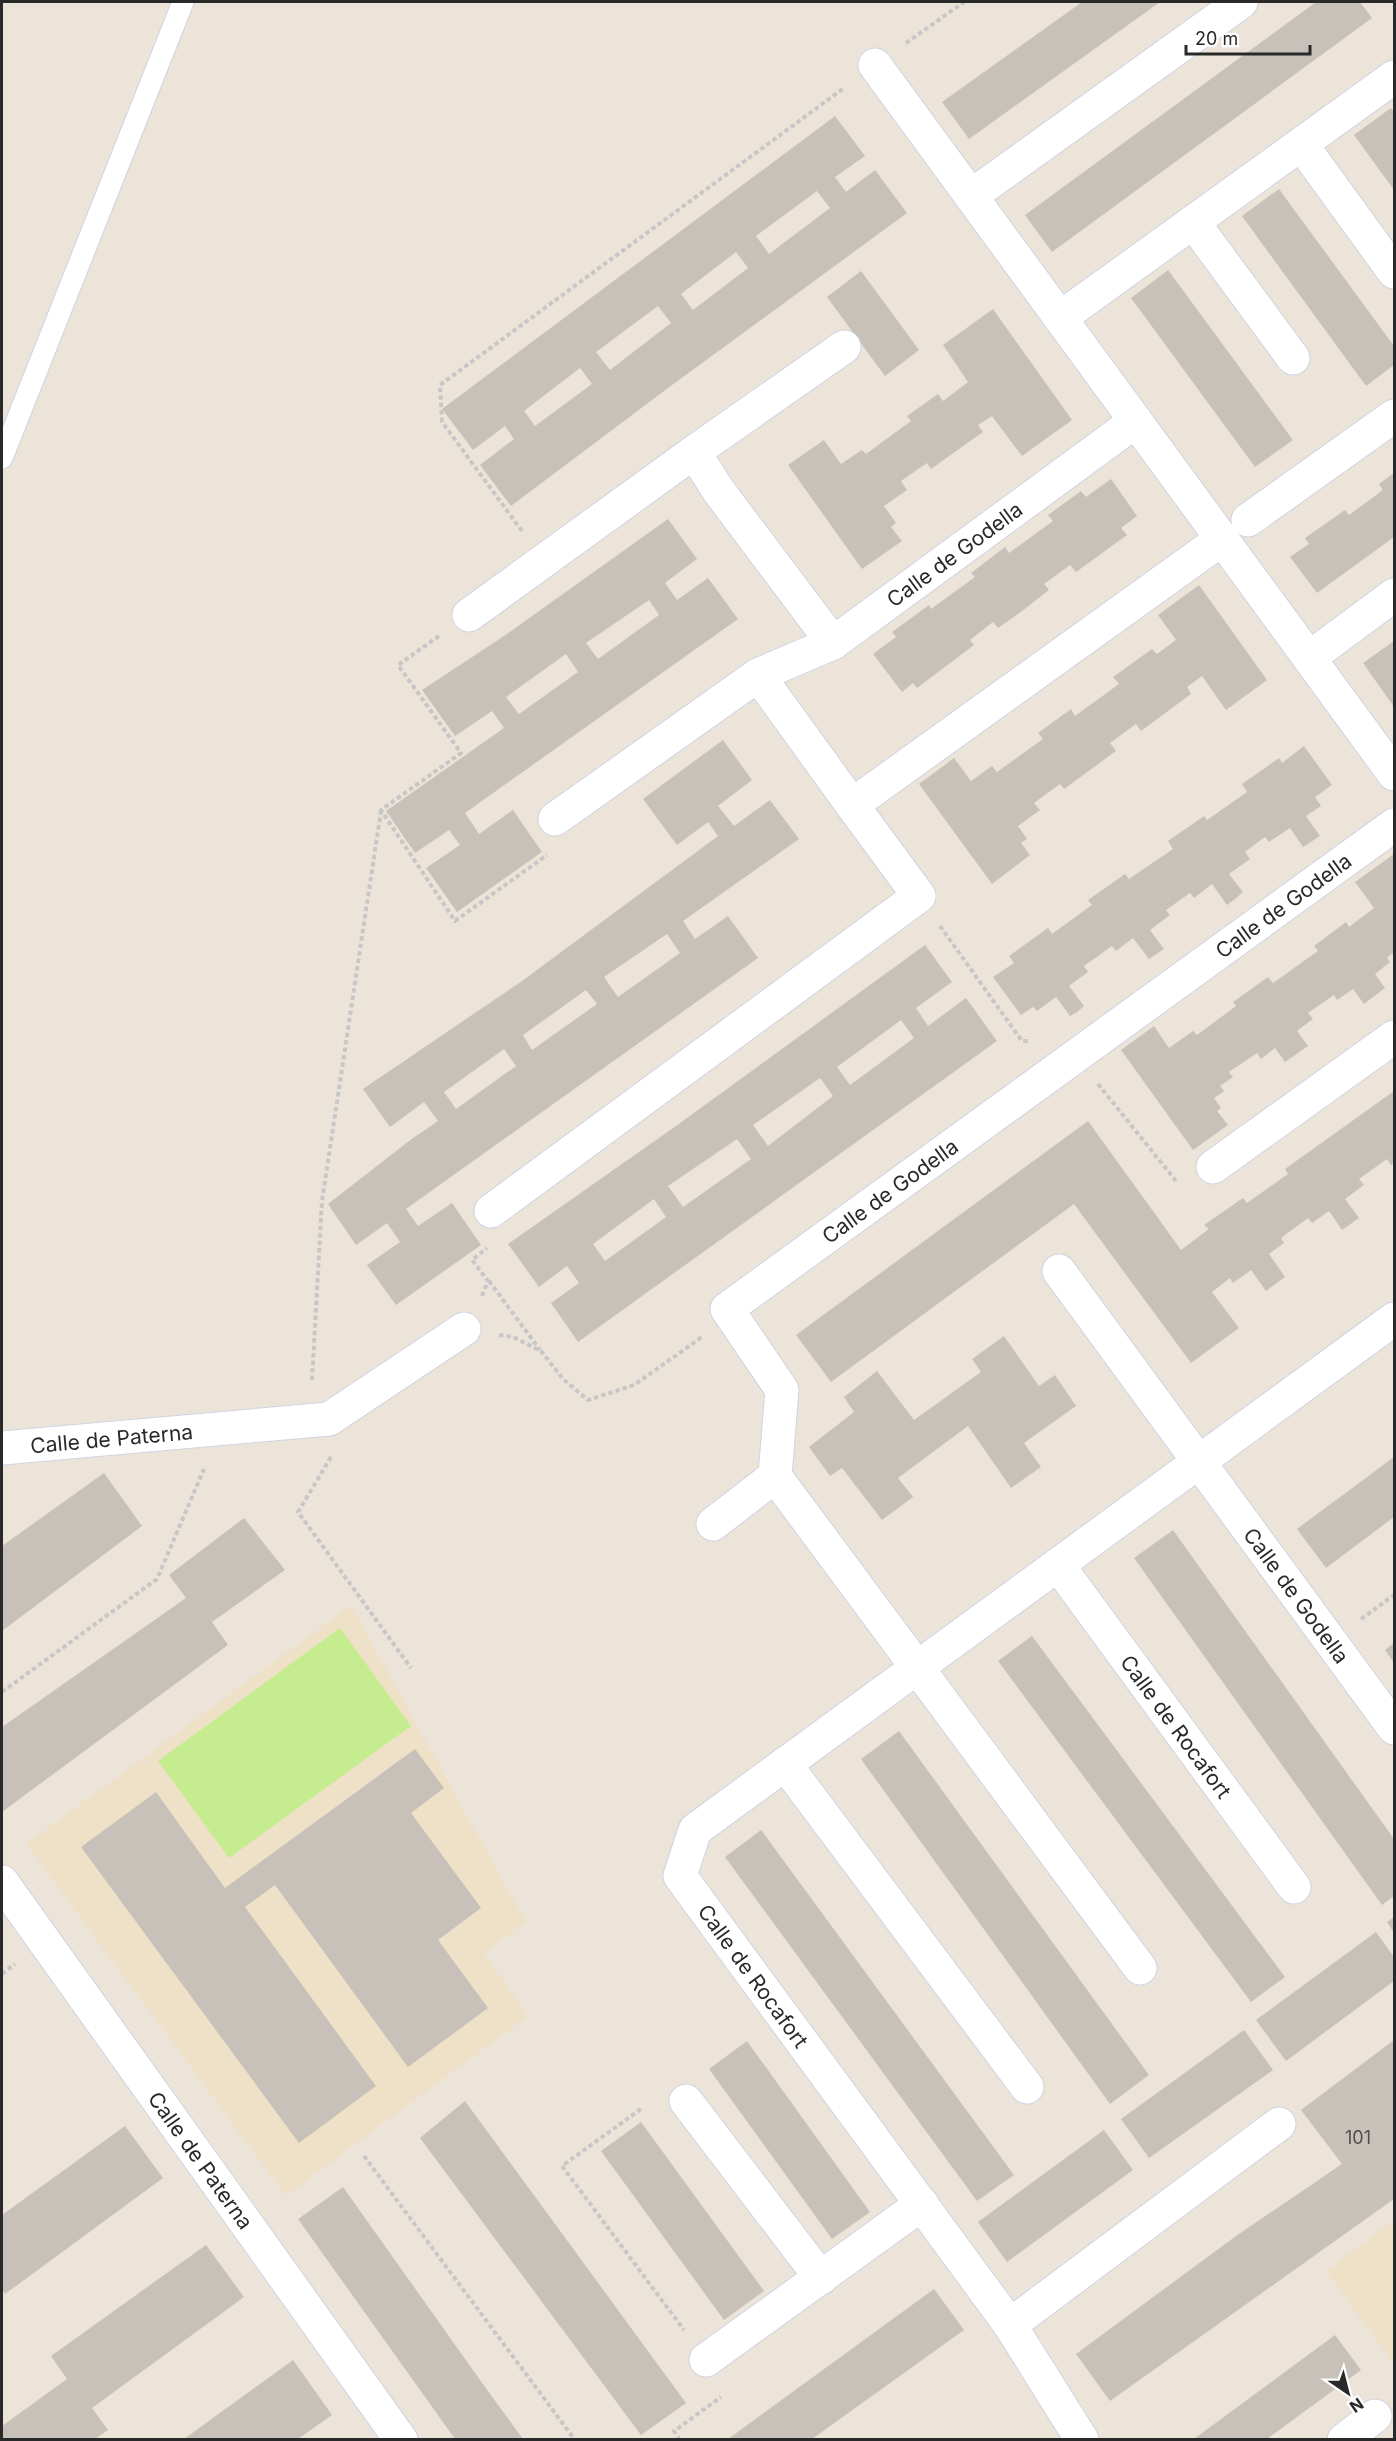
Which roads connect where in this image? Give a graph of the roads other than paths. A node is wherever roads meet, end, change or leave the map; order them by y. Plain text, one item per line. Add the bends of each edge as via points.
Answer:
1 (183, 2) edge
2 (1241, 2) edge
3 (875, 65) road end
4 (1395, 77) edge
5 (1301, 144) junction
6 (971, 196) junction
7 (1193, 222) junction
8 (1395, 272) edge
9 (1060, 318) junction
10 (844, 347) dead end
11 (1293, 358) dead end
12 (1395, 416) edge
13 (1136, 421) junction
14 (694, 452) junction
15 (2, 458) edge
16 (1248, 520) dead end
17 (1222, 539) junction
18 (1395, 596) edge
19 (469, 615) road end
20 (833, 643) junction
21 (1309, 658) junction
22 (758, 675) junction
23 (1395, 774) edge
24 (852, 805) junction
25 (555, 819) road end
26 (1395, 825) edge
27 (1395, 1037) edge
28 (1213, 1167) road end
29 (491, 1211) road end
30 (1059, 1271) dead end
31 (1395, 1318) edge
32 (464, 1329) road end
33 (2, 1448) edge
34 (1199, 1462) junction
35 (775, 1476) junction
36 (713, 1524) dead end
37 (1058, 1565) junction
38 (918, 1667) junction
39 (1395, 1728) edge
40 (785, 1764) junction
41 (2, 1882) edge
42 (1294, 1887) dead end
43 (1140, 1968) dead end
44 (1027, 2087) dead end
45 (686, 2101) dead end
46 (1279, 2124) dead end
47 (922, 2204) junction
48 (821, 2278) junction
49 (1010, 2325) junction
50 (706, 2360) road end
51 (1375, 2416) dead end
52 (401, 2439) edge
53 (1082, 2439) edge
54 (1344, 2439) edge

1 - 15 lane
2 - 6 street
3 - 6 street
4 - 5 street
5 - 7 street
5 - 8 street
6 - 9 street
7 - 9 street
7 - 11 street
9 - 13 street
10 - 14 street
12 - 16 street
13 - 17 street
13 - 20 street, Calle de Godella
14 - 19 street
14 - 20 street
17 - 21 street
17 - 24 street
18 - 21 street
20 - 22 street, Calle de Godella
21 - 23 street
22 - 24 street
22 - 25 street, Calle de Godella
24 - 29 street via 919,896
26 - 35 street, Calle de Godella via 727,1309 783,1390
27 - 28 street
30 - 34 street
31 - 34 street, Calle de Rocafort
32 - 33 street, Calle de Paterna via 328,1419
34 - 37 street, Calle de Rocafort
34 - 39 street, Calle de Godella
35 - 36 street
35 - 38 street
37 - 38 street, Calle de Rocafort
37 - 42 street, Calle de Rocafort
38 - 40 street, Calle de Rocafort
38 - 43 street
40 - 44 street
40 - 47 street, Calle de Rocafort via 695,1830 680,1876
41 - 52 street, Calle de Paterna
45 - 48 street
46 - 49 street
47 - 48 street
47 - 49 street, Calle de Rocafort
48 - 50 street
49 - 53 street, Calle de Rocafort
51 - 54 street

